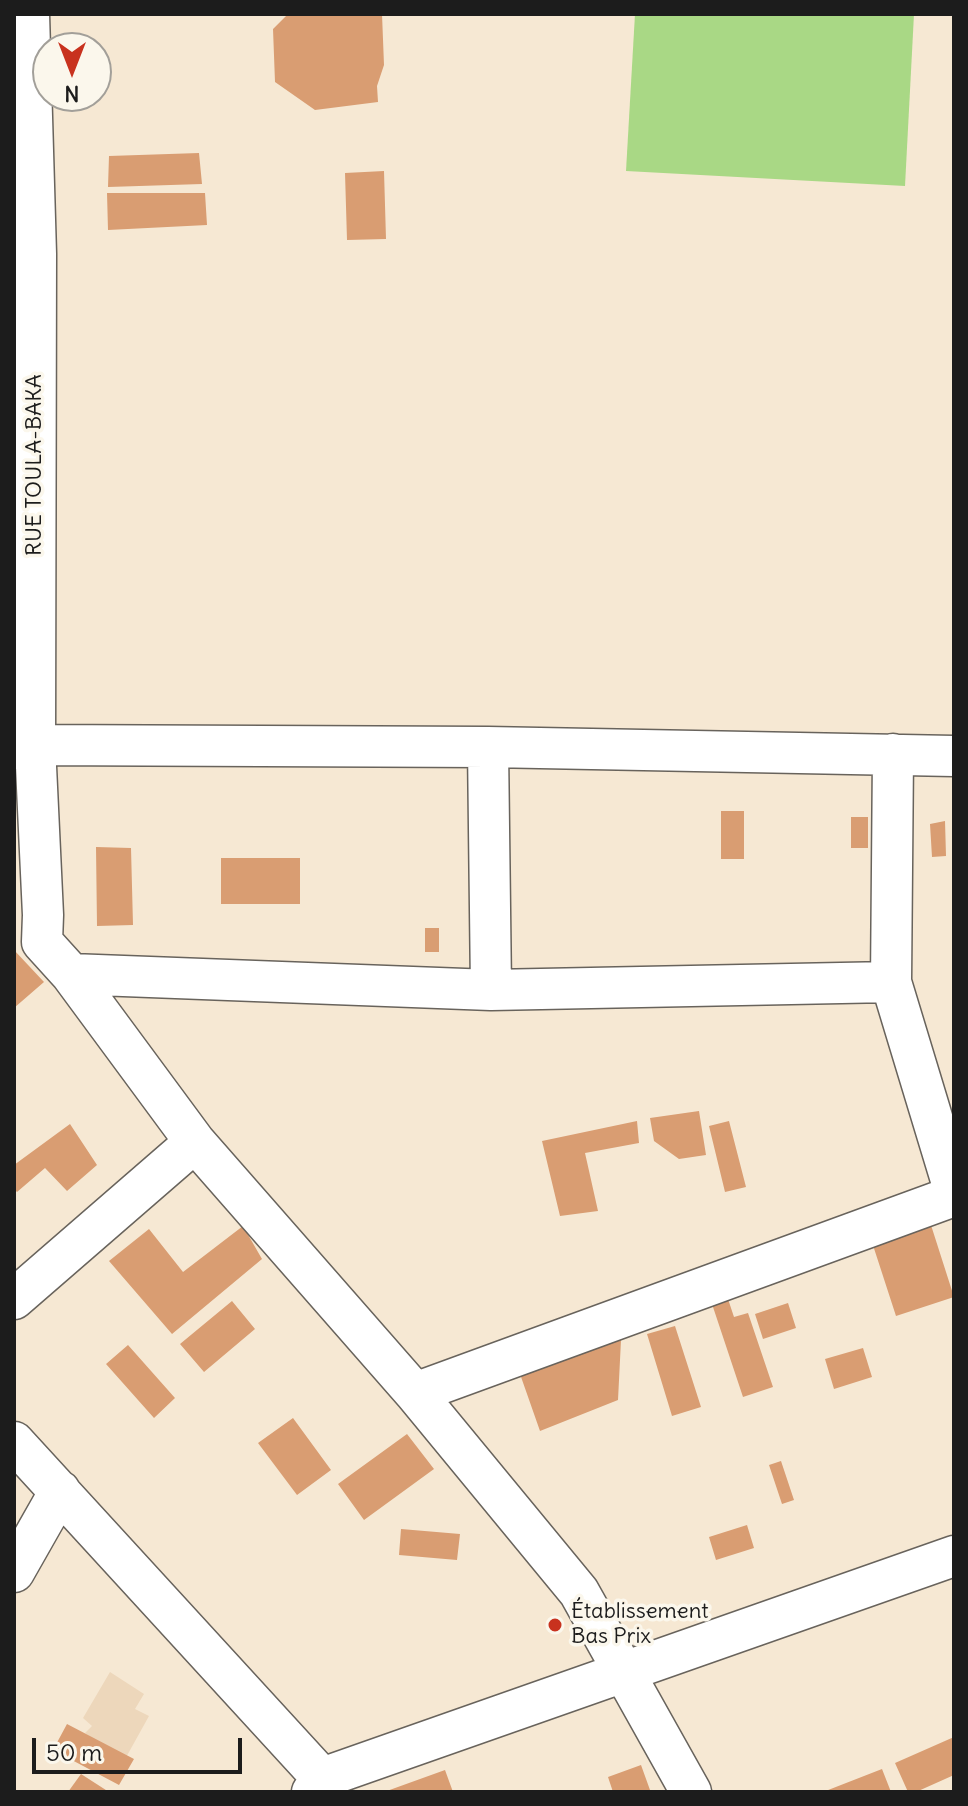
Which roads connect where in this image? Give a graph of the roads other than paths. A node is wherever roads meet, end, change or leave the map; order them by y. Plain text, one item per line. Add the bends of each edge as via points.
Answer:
1 (29, 14) edge
2 (25, 255) edge
3 (25, 747) edge
4 (488, 747) junction
5 (893, 754) junction
6 (954, 756) edge
7 (71, 974) junction
8 (891, 982) junction
9 (491, 990) junction
10 (195, 1142) junction
11 (954, 1190) edge
12 (954, 1196) edge
13 (14, 1299) edge
14 (415, 1393) junction
15 (14, 1442) edge
16 (60, 1491) junction
17 (954, 1556) edge
18 (14, 1572) edge
19 (624, 1671) junction
20 (317, 1785) edge
21 (691, 1792) edge

1 - 2 street, RUE TOULA-BAKA
2 - 3 street, RUE TOULA-BAKA
3 - 4 street
3 - 7 street, RUE TOULA-BAKA via 42,942
4 - 5 street
4 - 9 street
5 - 6 street
5 - 8 street
7 - 9 street
7 - 10 street, RUE TOULA-BAKA
8 - 9 street
8 - 11 street
10 - 13 street
10 - 14 street, RUE TOULA-BAKA
12 - 14 street
14 - 19 street, RUE TOULA-BAKA via 579,1592
15 - 16 street
16 - 18 street
16 - 20 street
17 - 19 street
19 - 20 street
19 - 21 street, RUE TOULA-BAKA

